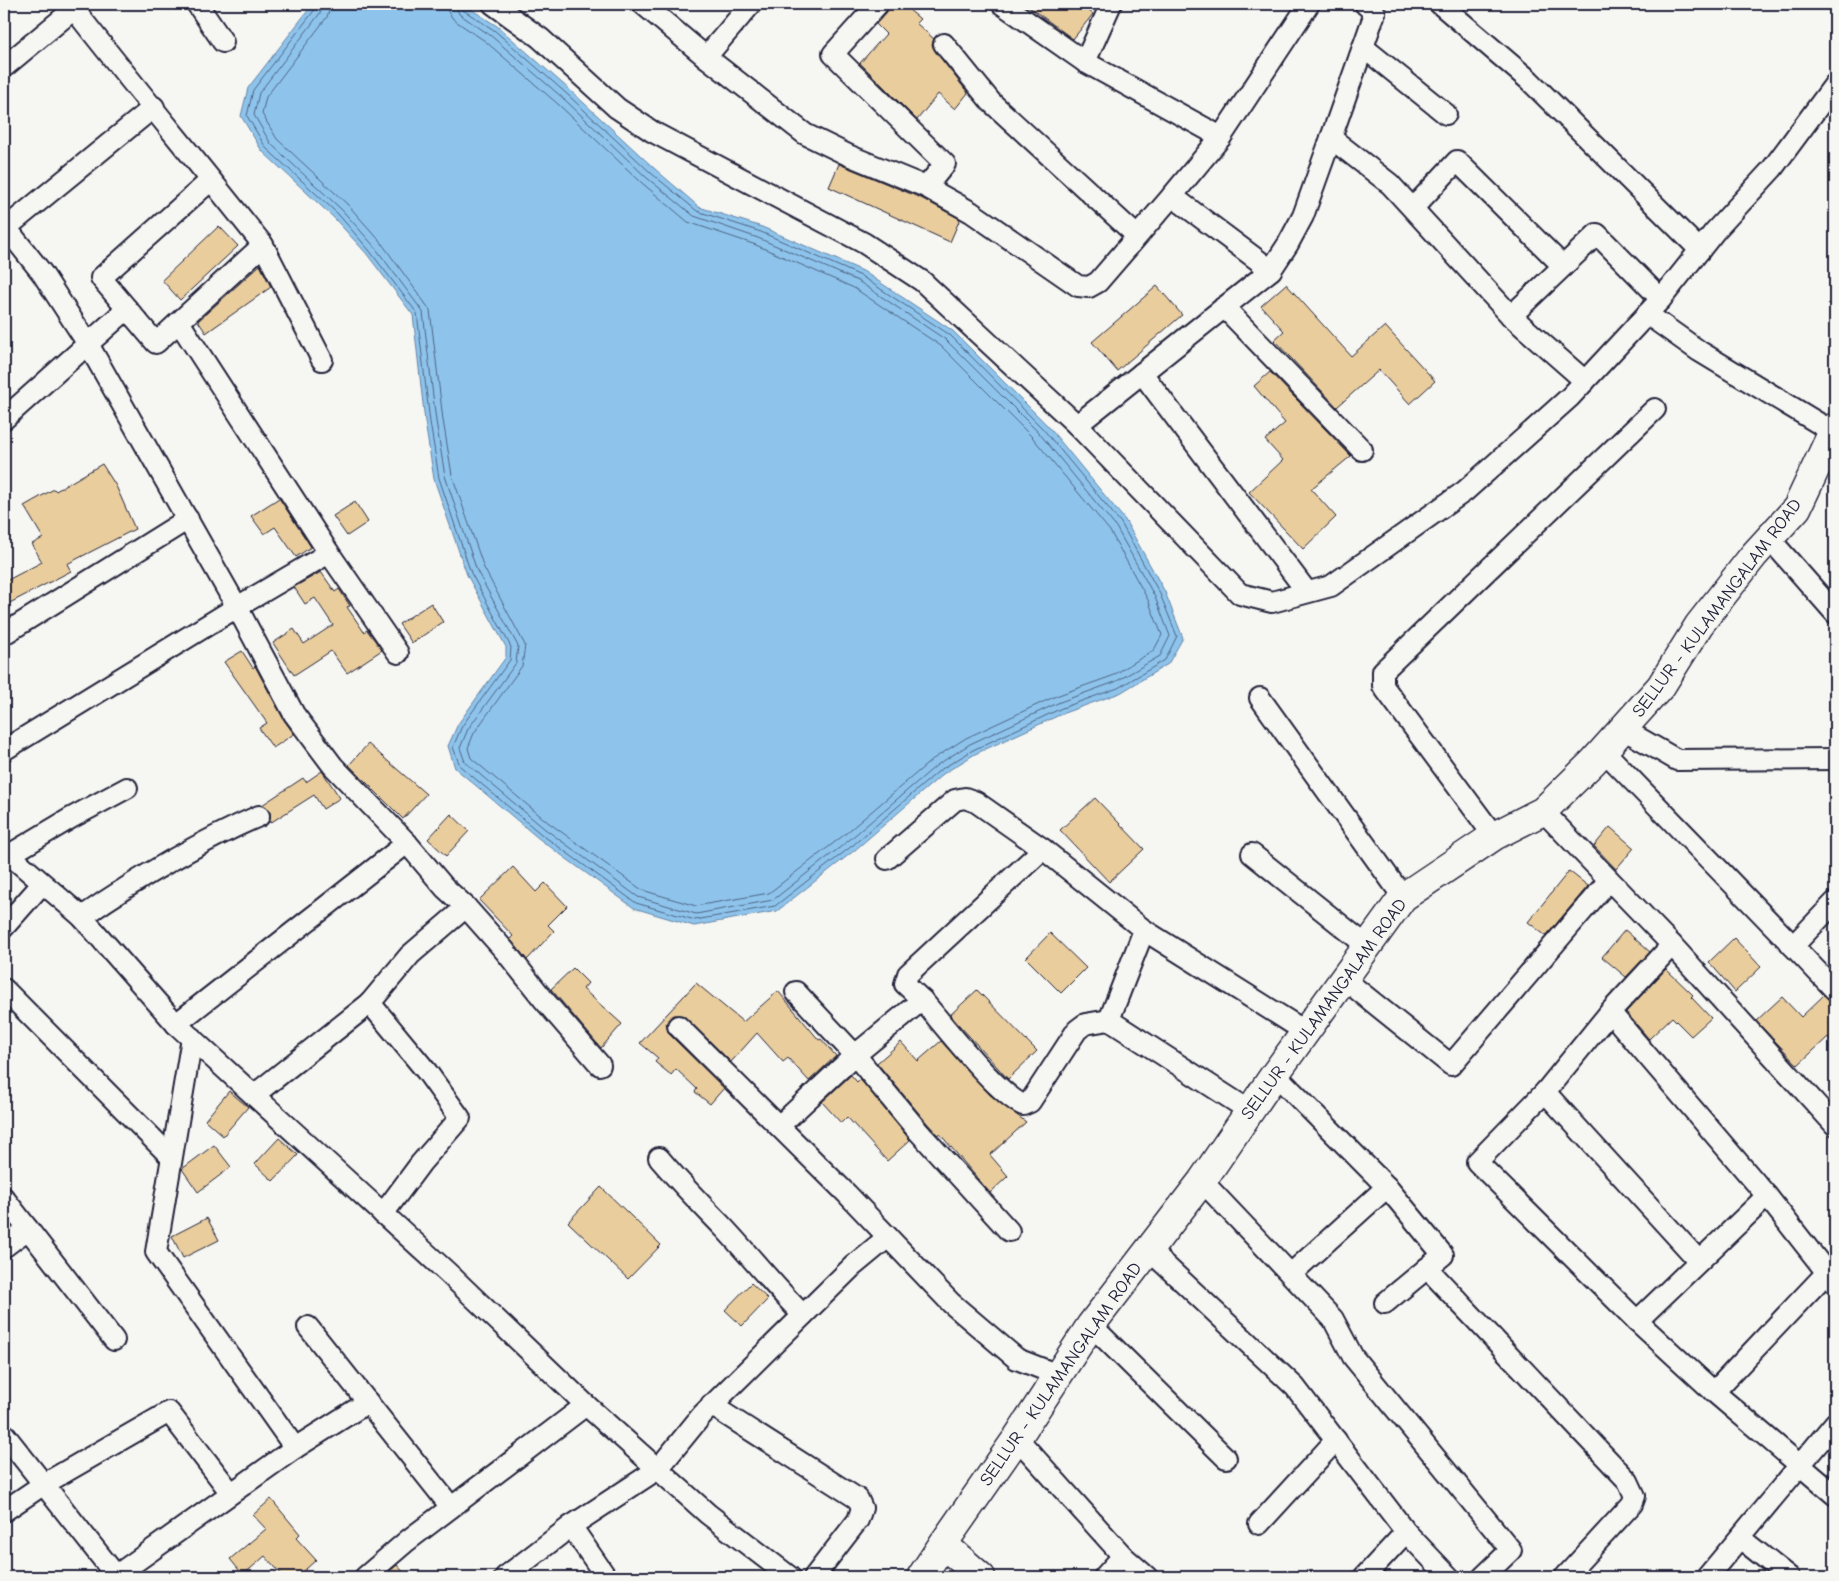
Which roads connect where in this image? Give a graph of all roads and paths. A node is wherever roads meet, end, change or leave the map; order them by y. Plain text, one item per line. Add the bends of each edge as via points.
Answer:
1 (197, 4) edge
2 (493, 4) edge
3 (643, 4) edge
4 (751, 4) edge
5 (878, 4) edge
6 (1002, 4) edge
7 (1111, 4) edge
8 (1310, 4) edge
9 (1365, 4) edge
10 (1440, 4) edge
11 (72, 6) edge
12 (223, 42) dead end
13 (944, 44) dead end
14 (1364, 47) junction
15 (706, 57) junction
16 (1084, 62) junction
17 (4, 67) edge
18 (1835, 84) edge
19 (154, 107) junction
20 (1446, 114) dead end
21 (1221, 136) junction
22 (1331, 138) junction
23 (211, 180) junction
24 (926, 187) junction
25 (1172, 196) junction
26 (1412, 208) junction
27 (5, 226) edge
28 (1137, 236) junction
29 (263, 245) junction
30 (1700, 250) junction
31 (1563, 266) junction
32 (1270, 270) junction
33 (1661, 299) junction
34 (1224, 307) junction
35 (127, 309) junction
36 (1647, 314) junction
37 (1511, 316) junction
38 (179, 322) junction
39 (88, 344) junction
40 (322, 360) dead end
41 (1142, 373) junction
42 (1585, 381) junction
43 (1655, 409) dead end
44 (4, 419) edge
45 (1077, 426) junction
46 (1832, 442) edge
47 (1362, 450) dead end
48 (188, 519) junction
49 (1769, 538) junction
50 (328, 553) junction
51 (1307, 592) junction
52 (237, 606) junction
53 (1835, 613) edge
54 (4, 634) edge
55 (398, 652) dead end
56 (1260, 698) dead end
57 (1623, 729) junction
58 (4, 750) edge
59 (1604, 750) junction
60 (1835, 758) edge
61 (127, 788) dead end
62 (1542, 811) junction
63 (259, 816) dead end
64 (1494, 836) junction
65 (407, 843) junction
66 (1043, 849) junction
67 (6, 853) edge
68 (1252, 854) dead end
69 (887, 859) dead end
70 (1609, 880) junction
71 (42, 884) junction
72 (1404, 897) junction
73 (1835, 902) edge
74 (466, 908) junction
75 (82, 917) junction
76 (4, 927) edge
77 (1144, 930) junction
78 (1672, 945) junction
79 (1367, 946) junction
80 (1793, 946) junction
81 (1344, 979) junction
82 (4, 989) edge
83 (1835, 990) edge
84 (796, 992) dead end
85 (922, 1000) junction
86 (370, 1003) junction
87 (1610, 1012) junction
88 (1098, 1022) junction
89 (176, 1024) junction
90 (678, 1026) dead end
91 (1306, 1032) junction
92 (192, 1038) junction
93 (855, 1055) junction
94 (600, 1065) dead end
95 (1275, 1074) junction
96 (1545, 1092) junction
97 (254, 1095) junction
98 (1250, 1111) junction
99 (1835, 1125) edge
100 (779, 1126) junction
101 (170, 1156) junction
102 (659, 1158) dead end
103 (1202, 1181) junction
104 (1387, 1187) junction
105 (1767, 1196) junction
106 (4, 1198) edge
107 (383, 1214) junction
108 (28, 1230) junction
109 (1009, 1232) dead end
110 (888, 1237) junction
111 (4, 1247) edge
112 (1148, 1249) junction
113 (1699, 1261) junction
114 (1427, 1268) junction
115 (1832, 1273) edge
116 (1291, 1274) junction
117 (1385, 1303) dead end
118 (803, 1315) junction
119 (1637, 1321) junction
120 (1091, 1325) junction
121 (308, 1327) dead end
122 (114, 1340) dead end
123 (1058, 1374) junction
124 (1714, 1392) junction
125 (368, 1402) junction
126 (586, 1405) junction
127 (711, 1405) junction
128 (1835, 1423) edge
129 (4, 1434) edge
130 (1017, 1438) junction
131 (1336, 1440) junction
132 (296, 1448) junction
133 (1226, 1458) dead end
134 (1800, 1466) junction
135 (658, 1469) junction
136 (44, 1484) junction
137 (232, 1493) junction
138 (1835, 1494) edge
139 (451, 1507) junction
140 (4, 1511) edge
141 (1259, 1524) dead end
142 (571, 1526) junction
143 (1406, 1532) junction
144 (1740, 1538) junction
145 (943, 1544) junction
146 (1123, 1556) junction
147 (116, 1577) edge
148 (365, 1577) edge
149 (505, 1577) edge
150 (606, 1577) edge
151 (790, 1577) edge
152 (814, 1577) edge
153 (921, 1577) edge
154 (982, 1577) edge
155 (1104, 1577) edge
156 (1147, 1577) edge
157 (1364, 1577) edge
158 (1449, 1577) edge
159 (1483, 1577) edge
160 (1565, 1577) edge
161 (1707, 1577) edge
162 (1789, 1577) edge

1 - 12 street
2 - 45 street via 540,38 617,108 652,132 864,243 922,281
3 - 15 street
4 - 15 street
5 - 24 street via 833,54 945,164
6 - 16 street
7 - 16 street
8 - 21 street
9 - 14 street via 1374,13
10 - 30 street via 1529,80
11 - 17 street
11 - 19 street
13 - 28 street via 991,102
14 - 20 street
14 - 22 street
15 - 24 street via 805,134
16 - 21 street
18 - 30 street via 1772,169
19 - 23 street
19 - 27 street
21 - 25 street
22 - 26 street via 1390,184
22 - 32 street via 1303,216
23 - 29 street
23 - 35 street via 101,278
24 - 28 street via 971,212 1078,286 1089,287 1098,282
25 - 28 street
25 - 32 street
26 - 31 street via 1457,161
26 - 37 street
27 - 39 street via 42,273
29 - 38 street
29 - 40 street
30 - 33 street
31 - 33 street via 1597,234
31 - 37 street
32 - 34 street
33 - 36 street
34 - 41 street
34 - 47 street
35 - 38 street via 156,343
35 - 39 street
36 - 42 street
36 - 46 street
37 - 42 street
38 - 50 street
39 - 44 street
39 - 48 street
41 - 45 street
41 - 51 street
42 - 51 street via 1465,491 1330,586
43 - 64 street via 1383,671 1383,686
45 - 51 street via 1240,594 1272,602
46 - 49 main road, SELLUR - KULAMANGALAM ROAD via 1797,508
48 - 52 street
48 - 54 street
49 - 53 street
49 - 57 main road, SELLUR - KULAMANGALAM ROAD via 1699,625 1661,686
50 - 52 street
50 - 55 street
52 - 58 street
52 - 65 street via 294,714 333,766
56 - 72 street
57 - 59 main road, SELLUR - KULAMANGALAM ROAD
57 - 60 street via 1676,760
59 - 62 main road, SELLUR - KULAMANGALAM ROAD
59 - 80 street
61 - 67 street
62 - 64 main road, SELLUR - KULAMANGALAM ROAD
62 - 70 street
63 - 75 street via 222,832
64 - 72 main road, SELLUR - KULAMANGALAM ROAD
65 - 74 street
65 - 89 street
66 - 69 street via 976,802 965,798 954,800
66 - 77 street
66 - 85 street via 908,974 905,984
67 - 71 street
68 - 79 street
70 - 78 street
70 - 81 street via 1451,1065
71 - 75 street
71 - 76 street
72 - 79 main road, SELLUR - KULAMANGALAM ROAD
73 - 80 street
74 - 86 street via 410,955
74 - 94 street
75 - 89 street
77 - 88 street
77 - 91 street
78 - 87 street
78 - 99 street
79 - 81 main road, SELLUR - KULAMANGALAM ROAD
80 - 83 street
81 - 91 main road, SELLUR - KULAMANGALAM ROAD
82 - 101 street
84 - 93 street
85 - 88 street via 979,1066 1023,1105 1030,1102 1077,1030
85 - 93 street
86 - 97 street
86 - 107 street via 428,1072 460,1118 420,1163
87 - 96 street
87 - 105 street
88 - 98 street
89 - 92 street
90 - 100 street
91 - 95 main road, SELLUR - KULAMANGALAM ROAD
92 - 97 street
92 - 101 street
93 - 100 street
93 - 109 street
95 - 98 main road, SELLUR - KULAMANGALAM ROAD
95 - 104 street
96 - 113 street
96 - 119 street via 1477,1162
97 - 107 street
98 - 103 main road, SELLUR - KULAMANGALAM ROAD
100 - 110 street
101 - 132 street via 156,1252
102 - 118 street
103 - 112 main road, SELLUR - KULAMANGALAM ROAD
103 - 116 street
104 - 114 street via 1443,1255
104 - 116 street
105 - 113 street
105 - 115 street
106 - 108 street
107 - 126 street
108 - 111 street
108 - 122 street
110 - 118 street
110 - 123 street via 951,1302 1017,1359
112 - 120 main road, SELLUR - KULAMANGALAM ROAD
112 - 131 street via 1295,1387
113 - 119 street
114 - 117 street
114 - 160 street via 1628,1481 1636,1496
115 - 124 street
116 - 159 street via 1333,1320 1353,1357 1511,1550
118 - 127 street
119 - 124 street
120 - 123 main road, SELLUR - KULAMANGALAM ROAD
120 - 133 street
121 - 125 street
123 - 130 main road, SELLUR - KULAMANGALAM ROAD
124 - 134 street
125 - 132 street
125 - 139 street
126 - 135 street
126 - 139 street
127 - 135 street
127 - 152 street via 858,1499 862,1508 858,1520
128 - 134 street
129 - 136 street
130 - 145 main road, SELLUR - KULAMANGALAM ROAD
130 - 146 street
131 - 141 street
131 - 143 street
132 - 137 street
134 - 138 street
134 - 144 street
135 - 142 street
135 - 151 street via 708,1514
136 - 137 street via 169,1412
136 - 140 street
136 - 147 street
137 - 147 street
139 - 148 street
142 - 149 street
142 - 150 street
143 - 157 street
143 - 158 street
144 - 161 street
144 - 162 street
145 - 153 main road, SELLUR - KULAMANGALAM ROAD
145 - 154 main road
146 - 155 street
146 - 156 street

